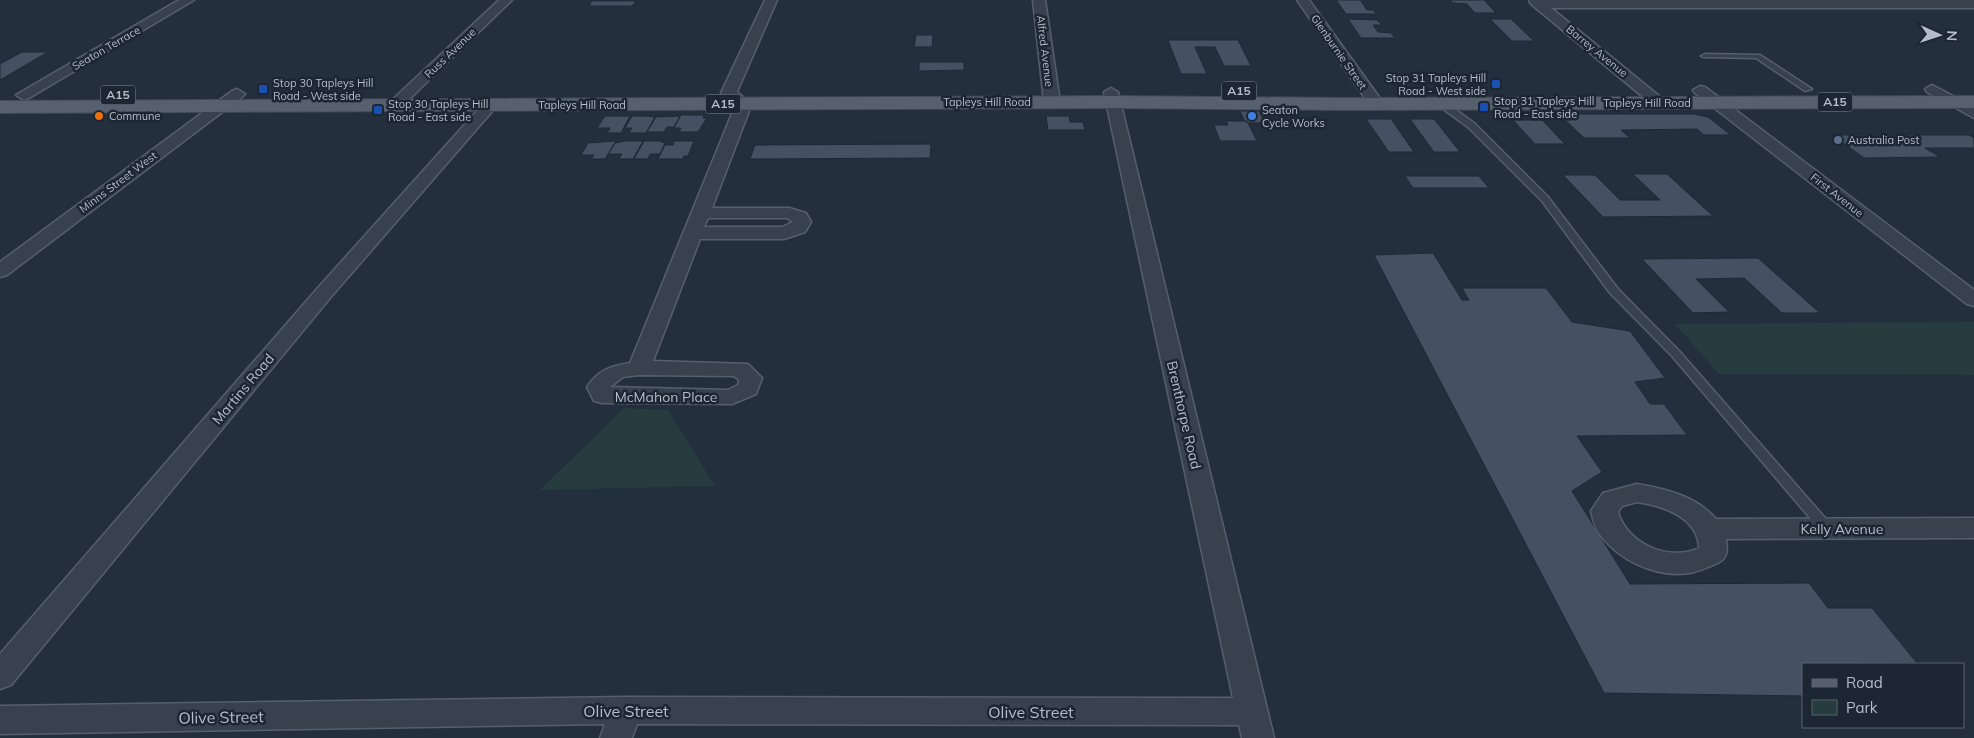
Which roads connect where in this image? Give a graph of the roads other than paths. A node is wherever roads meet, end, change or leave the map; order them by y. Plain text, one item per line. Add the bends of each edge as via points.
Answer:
1 (188, 0) edge
2 (506, 0) edge
3 (771, 0) edge
4 (1039, 0) edge
5 (1303, 0) edge
6 (1537, 2) edge
7 (1763, 2) edge
8 (1974, 4) edge
9 (1705, 56) dead end
10 (1808, 89) junction
11 (1932, 89) junction
12 (1974, 89) edge
13 (1644, 90) junction
14 (1700, 90) junction
15 (237, 94) junction
16 (0, 95) edge
17 (24, 95) junction
18 (1051, 97) junction
19 (1112, 97) junction
20 (1371, 97) junction
21 (736, 98) junction
22 (401, 100) junction
23 (1953, 102) junction
24 (1974, 102) edge
25 (1660, 103) junction
26 (1717, 103) junction
27 (1442, 104) junction
28 (490, 105) junction
29 (220, 106) junction
30 (0, 107) edge
31 (1974, 114) edge
32 (702, 213) junction
33 (694, 232) junction
34 (0, 271) edge
35 (1974, 300) edge
36 (638, 368) junction
37 (1974, 528) edge
38 (1710, 529) dead end
39 (1827, 529) junction
40 (0, 676) edge
41 (0, 720) edge
42 (621, 724) edge
43 (1256, 725) edge

1 - 17 street, Seaton Terrace
2 - 22 street, Russ Avenue
3 - 21 street, McMahon Place
4 - 18 street, Alfred Avenue
5 - 20 street, Glenburnie Street
6 - 7 street
6 - 13 street, Barrey Avenue
7 - 8 street
9 - 10 lane via 1758,56
10 - 11 main road, Tapleys Hill Road / A15
10 - 14 main road, Tapleys Hill Road / A15
11 - 12 main road, Tapleys Hill Road / A15
11 - 23 street
13 - 14 main road, Tapleys Hill Road / A15
13 - 20 main road, Tapleys Hill Road / A15
13 - 25 street, Barrey Avenue
14 - 26 street, First Avenue
15 - 17 main road, Tapleys Hill Road / A15
15 - 22 main road, Tapleys Hill Road / A15
15 - 29 street, Minns Street West
16 - 17 main road, Tapleys Hill Road / A15
18 - 19 main road, Tapleys Hill Road / A15
18 - 21 main road, Tapleys Hill Road / A15
19 - 20 main road, Tapleys Hill Road / A15
19 - 43 street, Brenthorpe Road
20 - 27 main road, Tapleys Hill Road / A15
21 - 22 main road, Tapleys Hill Road / A15
21 - 28 main road, Tapleys Hill Road / A15
21 - 32 street, McMahon Place
22 - 28 main road, Tapleys Hill Road / A15
22 - 29 main road, Tapleys Hill Road / A15
23 - 24 main road, Tapleys Hill Road / A15
23 - 26 main road, Tapleys Hill Road / A15
23 - 31 street
25 - 26 main road, Tapleys Hill Road / A15
25 - 27 main road, Tapleys Hill Road / A15
26 - 35 street, First Avenue
27 - 39 lane via 1471,124 1545,199 1614,291 1676,354
28 - 40 street, Martins Road via 323,294
29 - 30 main road, Tapleys Hill Road / A15
29 - 34 street, Minns Street West
32 - 33 street, McMahon Place
32 - 33 street via 789,213 800,217 802,222 798,228 784,233
33 - 36 street, McMahon Place
36 - 36 street, McMahon Place via 612,372 598,387 602,396 732,397 748,389 751,378 740,369
37 - 39 street, Kelly Avenue
38 - 39 street, Kelly Avenue
41 - 42 street, Olive Street
42 - 43 street, Olive Street

